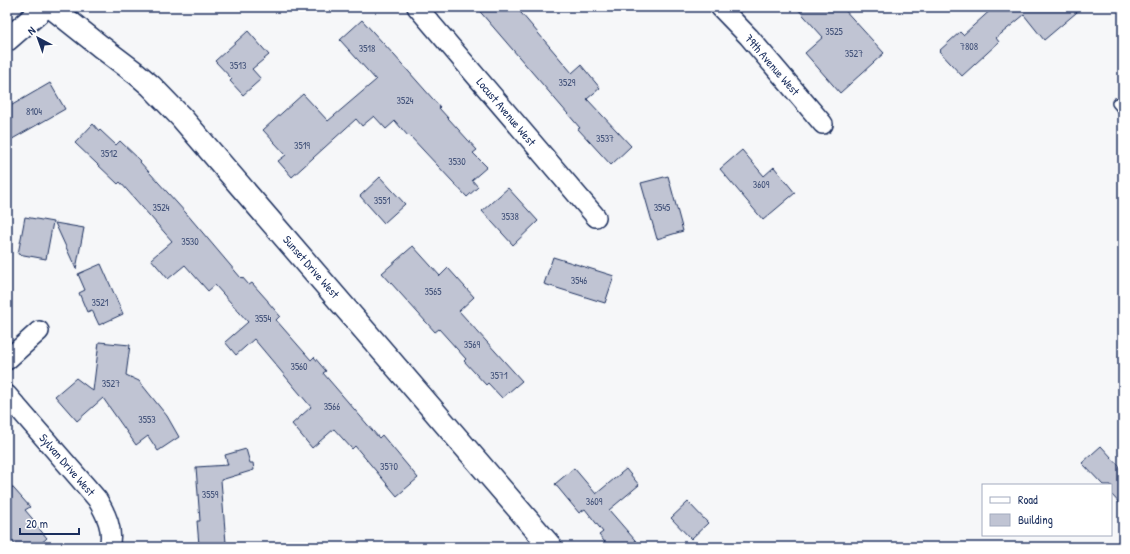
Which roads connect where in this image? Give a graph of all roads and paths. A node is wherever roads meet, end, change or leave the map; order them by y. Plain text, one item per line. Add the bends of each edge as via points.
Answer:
1 (45, 7) edge
2 (51, 7) edge
3 (417, 7) edge
4 (720, 7) edge
5 (7, 40) edge
6 (823, 124) dead end
7 (596, 217) dead end
8 (39, 331) dead end
9 (7, 360) edge
10 (7, 395) edge
11 (109, 545) edge
12 (551, 547) edge

1 - 5 street
2 - 12 street, Sunset Drive West via 137,74 181,116
3 - 7 street, Locust Avenue West
4 - 6 street, 79th Avenue West
8 - 9 street
10 - 11 street, Sylvan Drive West via 102,507 111,534

